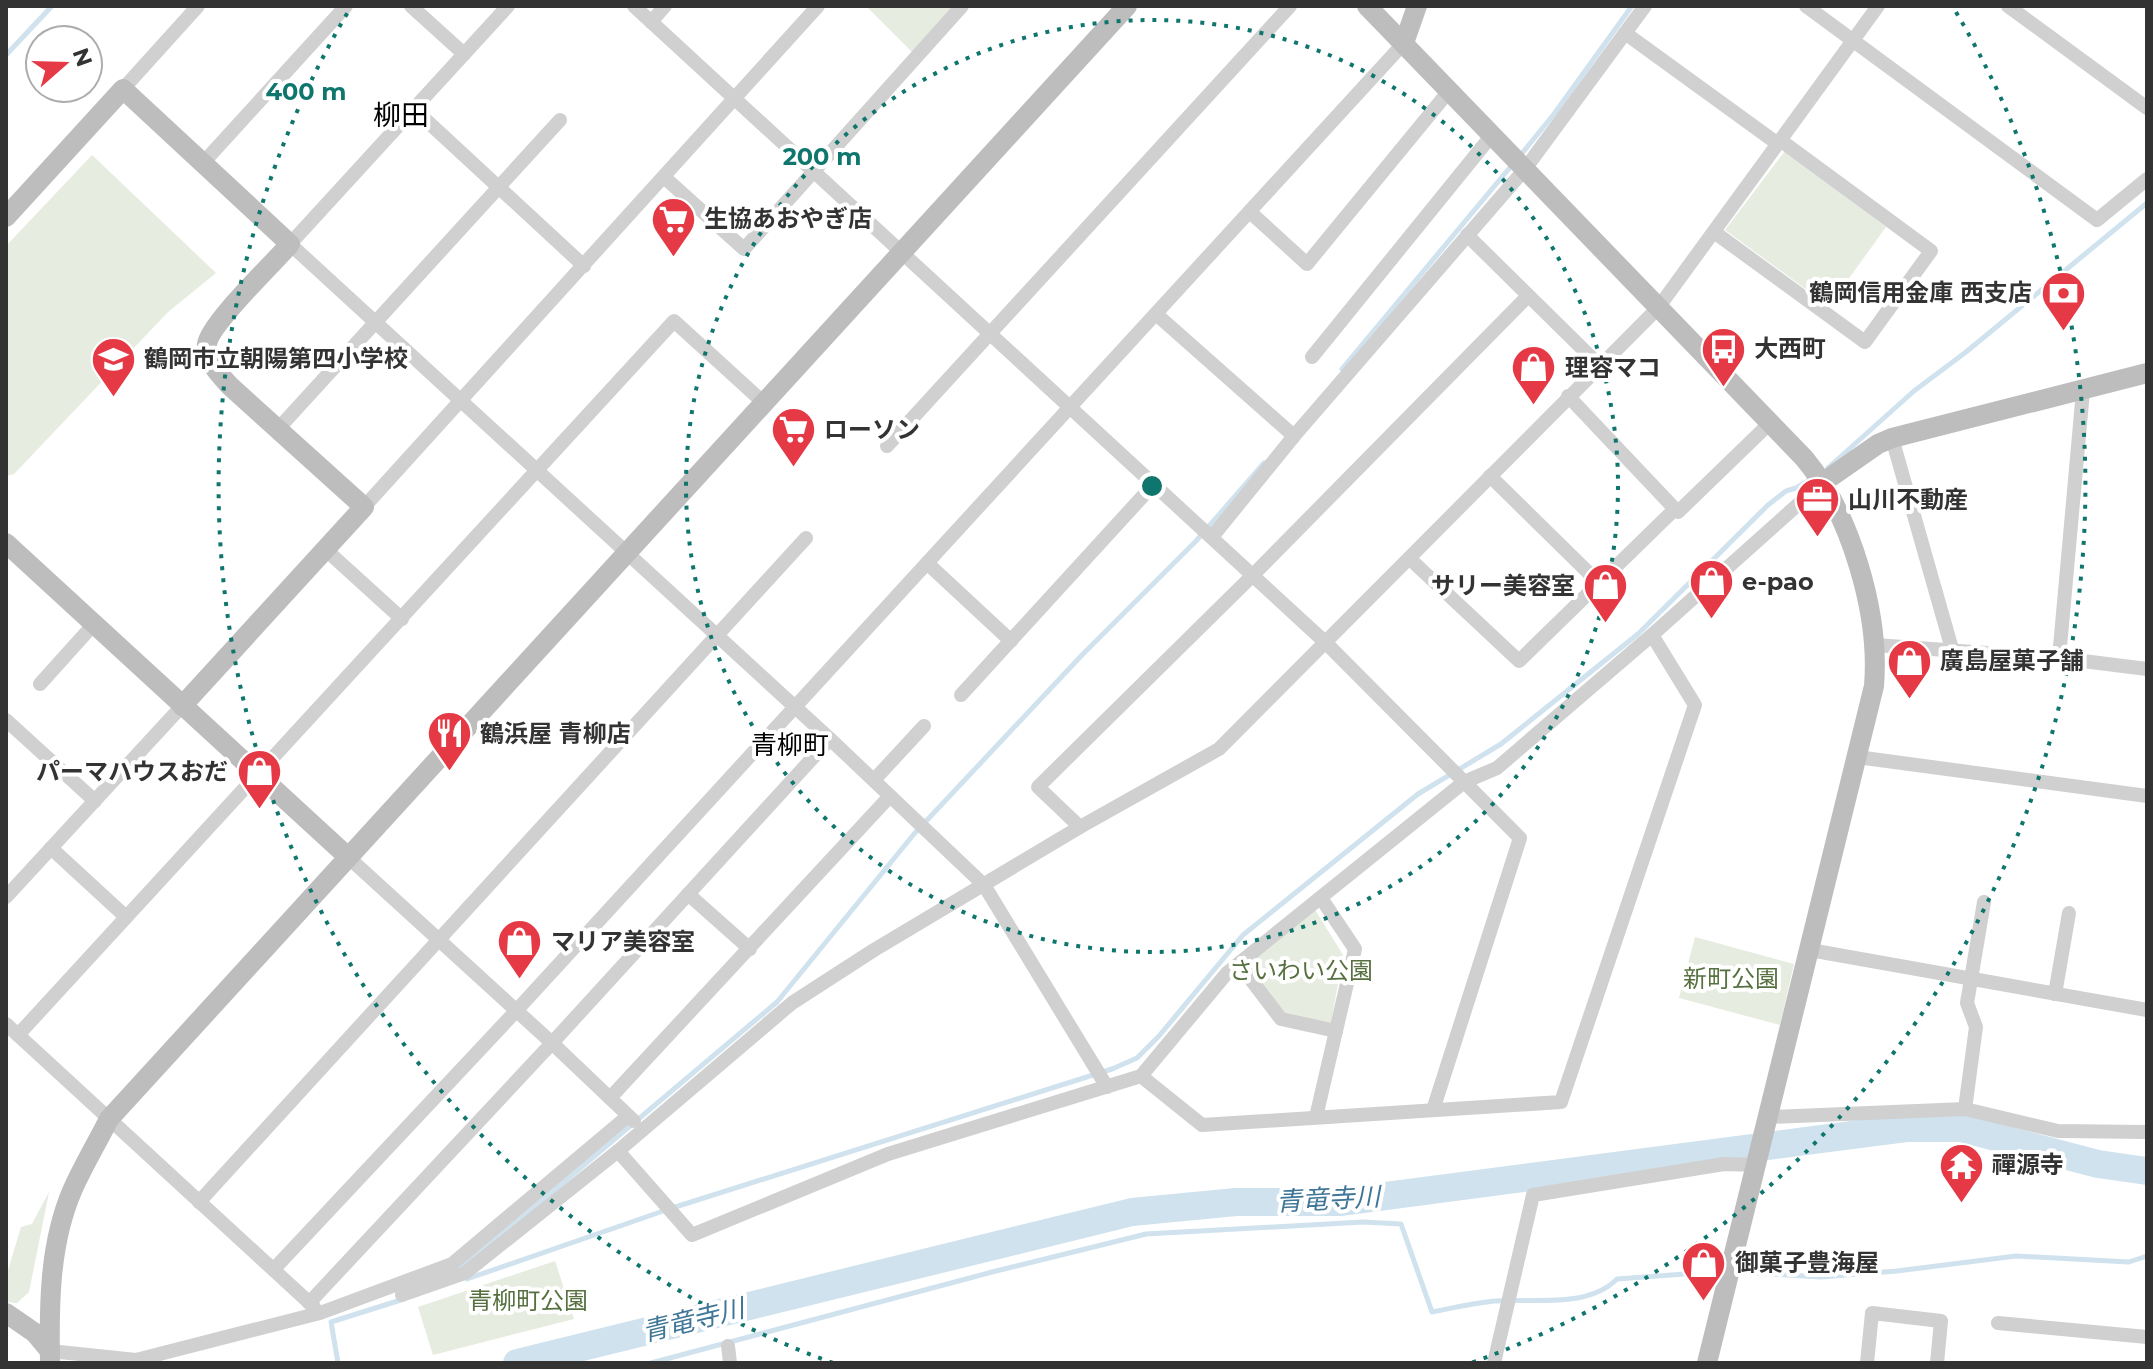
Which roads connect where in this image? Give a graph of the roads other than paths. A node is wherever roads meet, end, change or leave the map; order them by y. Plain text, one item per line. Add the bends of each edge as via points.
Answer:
1 (198, 6) edge
2 (346, 6) edge
3 (411, 6) edge
4 (508, 6) edge
5 (634, 6) edge
6 (665, 6) edge
7 (818, 6) edge
8 (962, 6) edge
9 (1127, 6) edge
10 (1290, 6) edge
11 (1367, 6) edge
12 (1417, 6) edge
13 (1645, 6) edge
14 (1806, 6) edge
15 (1878, 6) edge
16 (2008, 6) edge
17 (651, 22) junction
18 (1625, 33) junction
19 (1853, 41) junction
20 (1404, 43) junction
21 (464, 54) junction
22 (123, 89) junction
23 (1449, 91) junction
24 (735, 100) junction
25 (2147, 108) edge
26 (414, 109) junction
27 (560, 120) dead end
28 (1492, 135) junction
29 (1779, 142) junction
30 (203, 163) junction
31 (1525, 169) junction
32 (814, 172) junction
33 (664, 177) junction
34 (2147, 179) edge
35 (498, 187) junction
36 (1250, 212) junction
37 (6, 217) edge
38 (1714, 232) junction
39 (1467, 235) junction
40 (290, 244) junction
41 (901, 252) junction
42 (584, 266) junction
43 (1528, 296) junction
44 (1658, 308) junction
45 (1156, 314) junction
46 (375, 322) junction
47 (990, 334) junction
48 (1312, 357) dead end
49 (1599, 365) junction
50 (2147, 373) edge
51 (2083, 391) junction
52 (1568, 396) junction
53 (461, 400) junction
54 (764, 403) junction
55 (1070, 407) junction
56 (1770, 423) junction
57 (278, 429) junction
58 (1294, 436) junction
59 (1892, 438) junction
60 (887, 446) dead end
61 (538, 470) junction
62 (1490, 476) junction
63 (1822, 483) junction
64 (1154, 484) junction
65 (364, 507) junction
66 (1675, 509) junction
67 (1212, 537) junction
68 (806, 538) dead end
69 (325, 549) junction
70 (8, 551) edge
71 (627, 553) junction
72 (1410, 559) junction
73 (927, 563) junction
74 (1253, 575) junction
75 (1599, 583) junction
76 (402, 619) junction
77 (94, 624) junction
78 (1652, 635) junction
79 (717, 636) junction
80 (1011, 641) junction
81 (1326, 643) junction
82 (1875, 645) junction
83 (1952, 649) junction
84 (2059, 658) junction
85 (2147, 669) edge
86 (40, 684) dead end
87 (961, 695) dead end
88 (182, 706) junction
89 (795, 707) junction
90 (6, 720) edge
91 (924, 726) dead end
92 (830, 739) junction
93 (1857, 757) junction
94 (259, 775) junction
95 (874, 780) junction
96 (1464, 782) junction
97 (890, 796) junction
98 (2147, 796) edge
99 (95, 801) junction
100 (1080, 827) junction
101 (51, 848) junction
102 (348, 857) junction
103 (984, 885) junction
104 (688, 894) junction
105 (6, 897) edge
106 (1321, 898) junction
107 (1984, 902) dead end
108 (2069, 913) dead end
109 (126, 917) junction
110 (438, 941) junction
111 (750, 949) junction
112 (1810, 950) junction
113 (1239, 964) junction
114 (1970, 980) junction
115 (2055, 994) junction
116 (2147, 1010) edge
117 (516, 1011) junction
118 (6, 1024) edge
119 (1336, 1031) junction
120 (18, 1035) junction
121 (552, 1043) junction
122 (1141, 1076) junction
123 (1107, 1087) junction
124 (610, 1098) junction
125 (1965, 1109) junction
126 (1433, 1110) junction
127 (628, 1116) junction
128 (1316, 1117) junction
129 (1769, 1117) junction
130 (109, 1119) junction
131 (643, 1130) junction
132 (2147, 1132) edge
133 (618, 1151) junction
134 (1757, 1165) junction
135 (199, 1202) junction
136 (274, 1269) junction
137 (402, 1295) dead end
138 (314, 1308) junction
139 (6, 1313) edge
140 (1998, 1323) dead end
141 (2147, 1337) edge
142 (728, 1346) dead end
143 (50, 1357) edge
144 (730, 1363) edge
145 (1494, 1363) edge
146 (1707, 1363) edge
147 (1867, 1363) edge
148 (1937, 1363) edge

1 - 22 street
2 - 30 street
3 - 21 street
4 - 21 street
5 - 17 street
6 - 17 street
7 - 24 street
8 - 32 street
9 - 41 street
10 - 47 street
11 - 20 street
12 - 20 street
13 - 18 street
14 - 19 street
15 - 19 street
16 - 25 street
17 - 24 street
18 - 29 street
18 - 31 street
19 - 29 street
19 - 34 street via 2097,220
20 - 23 street
20 - 36 street
21 - 26 street
22 - 30 street
22 - 37 street
23 - 28 street
23 - 36 street via 1307,264
24 - 32 street
24 - 33 street
26 - 35 street
26 - 40 street
27 - 35 street
28 - 31 street
28 - 48 street
29 - 38 street
29 - 38 street via 1931,251 1865,342
30 - 40 street
31 - 39 street
31 - 44 street
32 - 33 street via 744,249
32 - 41 street
33 - 42 street
35 - 42 street
35 - 46 street
36 - 45 street
38 - 44 street
39 - 43 street
39 - 58 street
40 - 46 street
40 - 57 street via 220,321 207,344 213,367
41 - 47 street
41 - 54 street
42 - 53 street
43 - 49 street
43 - 74 street
44 - 49 street
44 - 56 street
45 - 55 street
45 - 58 street
46 - 53 street
46 - 57 street
47 - 55 street
47 - 60 street
49 - 52 street
50 - 51 street
51 - 59 street
51 - 84 street
52 - 62 street
52 - 66 street
53 - 61 street
53 - 65 street
54 - 61 street via 674,321
54 - 71 street
55 - 64 street
55 - 73 street
56 - 63 street
56 - 66 street via 1678,512
57 - 65 street
58 - 67 street
59 - 63 street
59 - 83 street
61 - 71 street
61 - 76 street
62 - 72 street
62 - 75 street
63 - 78 street
63 - 82 street via 1847,534
64 - 67 street
64 - 80 street
65 - 69 street
66 - 75 street
67 - 74 street
68 - 79 street
69 - 76 street
69 - 88 street
70 - 77 street
71 - 79 street
71 - 102 street
72 - 75 street via 1519,661
72 - 81 street
73 - 80 street
73 - 89 street
74 - 81 street
74 - 100 street via 1038,787
76 - 94 street
77 - 86 street
77 - 88 street
78 - 96 street via 1497,768
78 - 126 street via 1695,705 1561,1102
79 - 89 street
79 - 110 street
80 - 87 street
81 - 96 street
81 - 100 street via 1219,749
82 - 83 street
82 - 93 street via 1874,686
83 - 84 street
84 - 85 street
88 - 94 street
88 - 99 street
89 - 92 street
89 - 117 street
90 - 99 street
91 - 95 street
92 - 95 street
92 - 104 street
93 - 98 street
93 - 112 street
94 - 102 street
94 - 109 street
95 - 97 street
96 - 106 street
96 - 126 street via 1520,838
97 - 103 street
97 - 111 street
99 - 101 street
100 - 103 street
101 - 105 street
101 - 109 street
102 - 110 street
102 - 130 street
103 - 123 street
103 - 131 street via 792,1003
104 - 111 street
104 - 121 street
106 - 113 street
106 - 119 street via 1355,949
107 - 114 street
108 - 115 street
109 - 120 street
110 - 117 street
110 - 135 street
111 - 124 street
112 - 114 street
112 - 129 street
113 - 119 street via 1281,1019
113 - 122 street
114 - 115 street
114 - 125 street via 1967,1003 1976,1027
115 - 116 street
117 - 121 street
117 - 136 street
118 - 120 street
119 - 128 street
120 - 130 street
121 - 124 street
121 - 138 street
122 - 123 street
122 - 128 street via 1202,1125
123 - 133 street via 888,1154 692,1235
124 - 127 street
125 - 129 street
125 - 132 street via 2058,1131
126 - 128 street
127 - 131 street
127 - 138 street via 452,1264
129 - 134 street
130 - 135 street
130 - 143 street via 62,1220 50,1298
131 - 133 street
133 - 137 street via 465,1273
134 - 145 street via 1724,1164 1533,1195
134 - 146 street
135 - 136 street
136 - 138 street
138 - 143 street via 136,1360
139 - 143 street via 35,1333
140 - 141 street
142 - 144 street
147 - 148 street via 1872,1313 1941,1321

